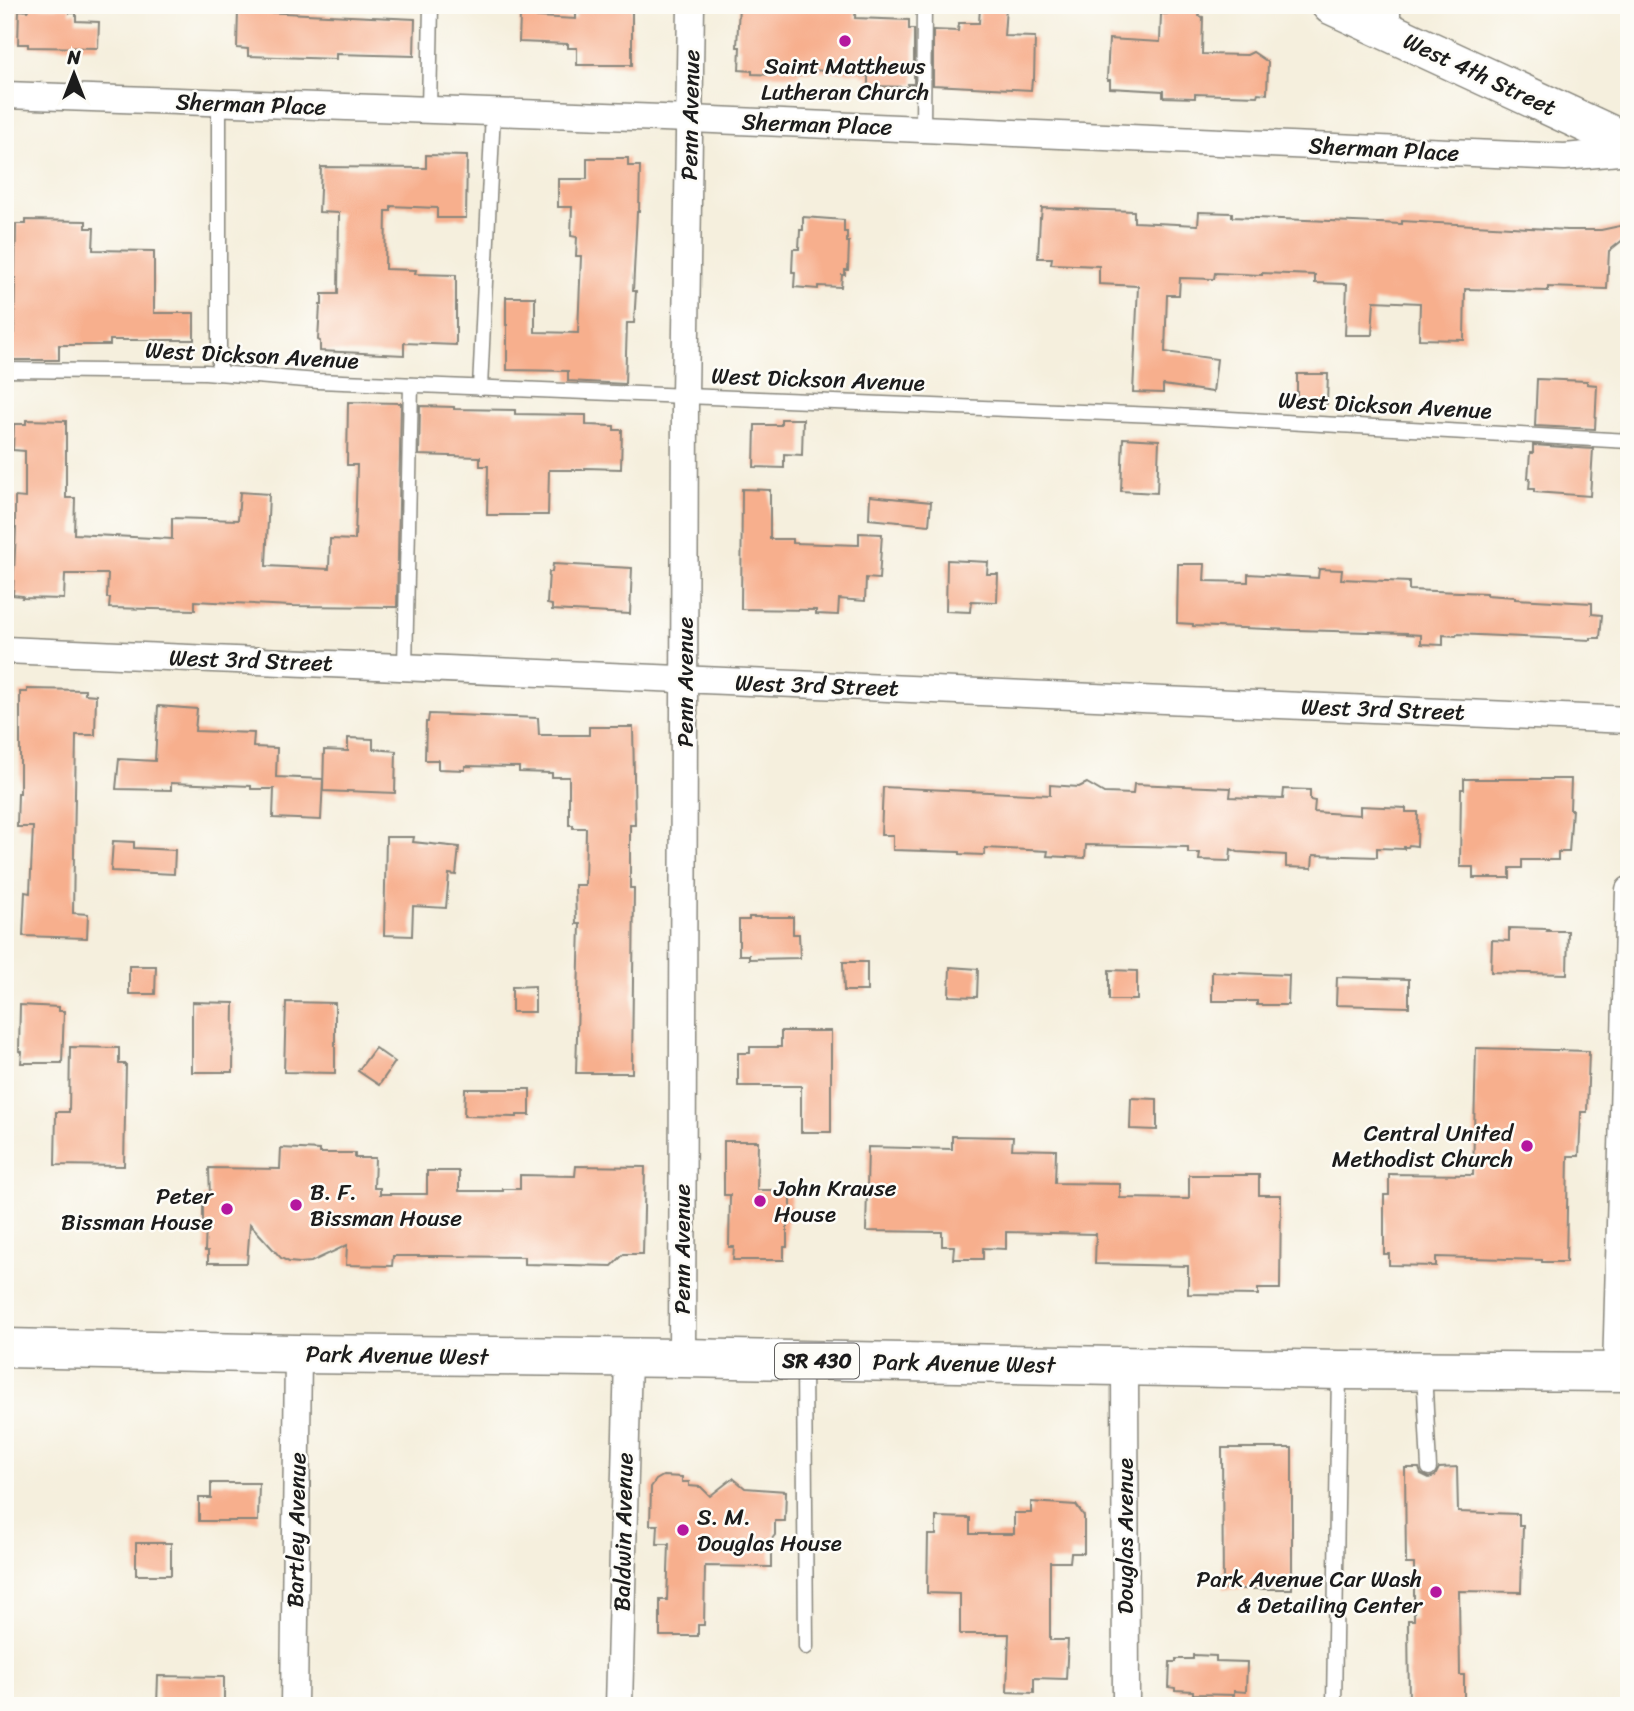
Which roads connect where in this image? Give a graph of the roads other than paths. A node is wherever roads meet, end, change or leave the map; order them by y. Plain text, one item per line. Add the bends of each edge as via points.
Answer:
1 (432, 5) edge
2 (691, 5) edge
3 (924, 5) edge
4 (1331, 5) edge
5 (1393, 20) edge
6 (5, 95) edge
7 (219, 103) junction
8 (429, 110) junction
9 (493, 112) junction
10 (690, 119) junction
11 (923, 129) junction
12 (1629, 143) edge
13 (1629, 151) edge
14 (5, 370) edge
15 (219, 373) junction
16 (411, 385) junction
17 (480, 388) junction
18 (685, 396) junction
19 (1629, 442) edge
20 (5, 650) edge
21 (405, 667) junction
22 (685, 679) junction
23 (1629, 720) edge
24 (1629, 890) edge
25 (5, 1348) edge
26 (298, 1354) junction
27 (628, 1357) junction
28 (682, 1358) junction
29 (804, 1361) junction
30 (1125, 1366) junction
31 (1424, 1369) junction
32 (1339, 1370) junction
33 (1622, 1372) edge
34 (1429, 1468) dead end
35 (806, 1647) dead end
36 (294, 1706) edge
37 (619, 1706) edge
38 (1126, 1706) edge
39 (1334, 1706) edge

1 - 8 lane
2 - 10 street, Penn Avenue
3 - 11 lane
4 - 5 main road, West 4th Street
5 - 12 main road, West 4th Street
6 - 7 street, Sherman Place
7 - 8 street, Sherman Place
7 - 15 lane
8 - 9 street, Sherman Place
9 - 10 street, Sherman Place
9 - 17 lane
10 - 11 street, Sherman Place
10 - 18 street, Penn Avenue
11 - 13 street, Sherman Place via 1565,157
14 - 15 lane, West Dickson Avenue
15 - 16 lane, West Dickson Avenue
16 - 17 lane, West Dickson Avenue
16 - 21 lane
17 - 18 lane, West Dickson Avenue
18 - 19 lane, West Dickson Avenue via 1157,415
18 - 22 street, Penn Avenue
20 - 21 street, West 3rd Street
21 - 22 street, West 3rd Street
22 - 23 street, West 3rd Street
22 - 28 street, Penn Avenue
24 - 33 street
25 - 26 main road, Park Avenue West / SR 430
26 - 27 main road, Park Avenue West / SR 430
26 - 36 street, Bartley Avenue
27 - 28 main road, Park Avenue West / SR 430
27 - 37 street, Baldwin Avenue
28 - 29 main road, Park Avenue West / SR 430
29 - 30 main road, Park Avenue West / SR 430
29 - 35 lane
30 - 32 main road, Park Avenue West / SR 430
30 - 38 street, Douglas Avenue
31 - 32 main road, Park Avenue West / SR 430
31 - 33 main road, Park Avenue West / SR 430
31 - 34 lane
32 - 39 lane

